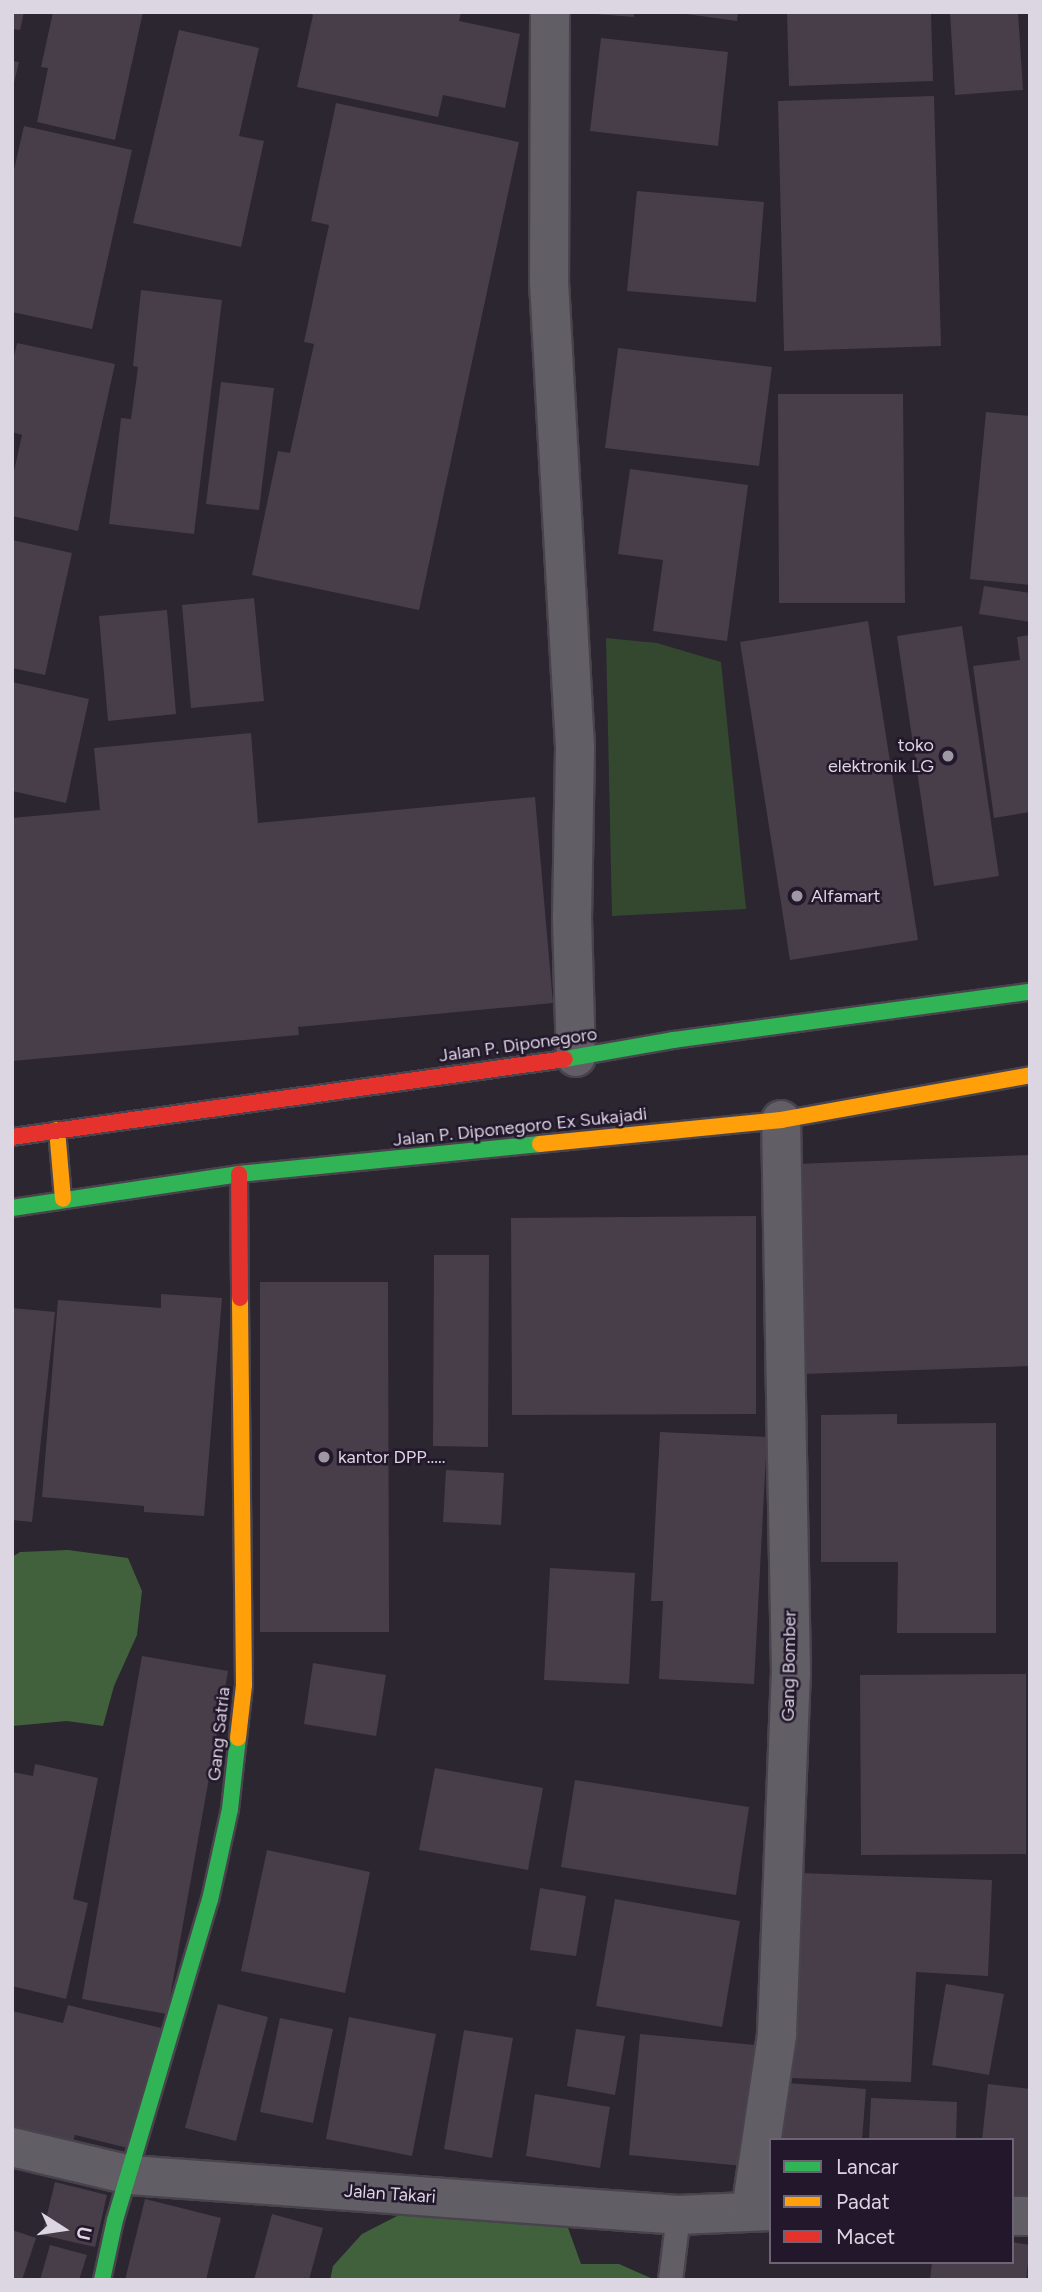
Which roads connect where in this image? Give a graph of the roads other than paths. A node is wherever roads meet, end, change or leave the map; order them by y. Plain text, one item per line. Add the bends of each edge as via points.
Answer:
1 (550, 12) edge
2 (1030, 992) edge
3 (576, 1057) junction
4 (1030, 1075) edge
5 (780, 1120) junction
6 (57, 1130) junction
7 (12, 1137) edge
8 (239, 1174) junction
9 (63, 1199) junction
10 (12, 1208) edge
11 (12, 2147) edge
12 (130, 2175) junction
13 (761, 2211) edge
14 (678, 2215) junction
15 (102, 2280) edge
16 (670, 2280) edge

1 - 3 street via 549,282 575,748 572,918
2 - 3 main road, Jalan P. Diponegoro
3 - 6 main road, Jalan P. Diponegoro
4 - 5 main road, Jalan P. Diponegoro Ex Sukajadi
5 - 8 main road, Jalan P. Diponegoro Ex Sukajadi
5 - 13 street, Gang Bomber via 791,1674 777,2034
6 - 7 main road, Jalan P. Diponegoro
6 - 9 main road
8 - 9 main road, Jalan P. Diponegoro Ex Sukajadi
8 - 12 main road, Gang Satria via 244,1685 230,1809 210,1900
9 - 10 main road, Jalan P. Diponegoro Ex Sukajadi
11 - 12 street, Jalan Takari
12 - 14 street, Jalan Takari
12 - 15 main road, Gang Satria
13 - 14 street, Jalan Takari
14 - 16 lane

